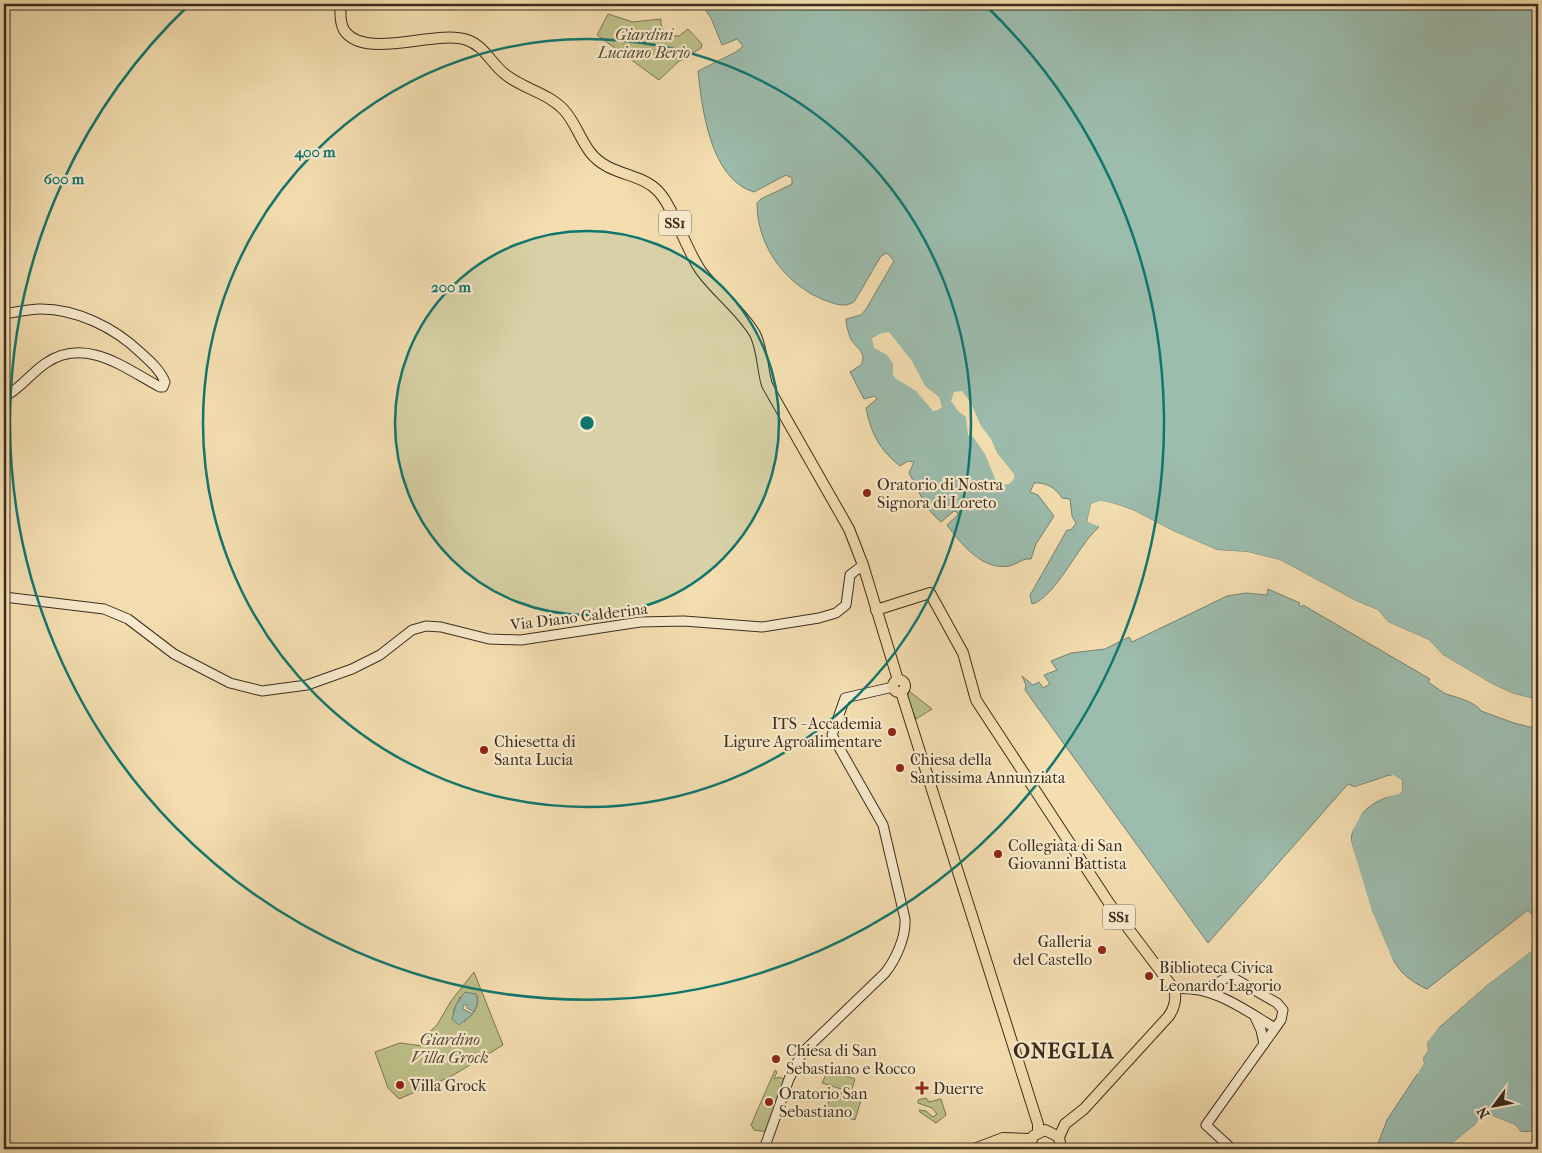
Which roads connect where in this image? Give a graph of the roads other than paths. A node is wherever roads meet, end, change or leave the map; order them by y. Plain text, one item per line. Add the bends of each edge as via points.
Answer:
1 (340, 4) edge
2 (4, 314) edge
3 (4, 397) edge
4 (863, 565) junction
5 (4, 597) edge
6 (876, 610) junction
7 (897, 686) junction
8 (1174, 989) junction
9 (1204, 990) junction
10 (1253, 1015) junction
11 (1275, 1028) junction
12 (1264, 1044) junction
13 (1059, 1137) junction
14 (1033, 1140) edge
15 (990, 1146) edge
16 (764, 1149) edge
17 (974, 1149) edge
18 (1061, 1149) edge
19 (1232, 1149) edge

1 - 4 main road, SS1 via 343,29 358,40 385,44 449,38 480,46 504,74 564,110 598,160 611,170 641,180 658,190 701,271 755,335 767,385 838,507
2 - 3 main road via 39,309 98,322 134,346 154,365 165,382 160,387 116,361 82,353 61,356 46,363
4 - 5 main road, Via Diano Calderina via 850,575 846,605 830,616 762,627 684,621 640,622 521,640 489,639 426,626 412,630 380,656 352,669 306,685 266,690 230,683 174,654 128,619 104,609
4 - 6 main road, SS1
6 - 7 main road, SS1
6 - 8 main road, SS1 via 930,593 955,637 976,700 1117,914
7 - 14 main road, SS1 via 1038,1124
7 - 16 main road via 845,698 832,735 882,825 905,919 904,934 885,973 802,1053 789,1079
8 - 9 main road
8 - 13 main road via 1172,1012 1084,1109 1065,1124
9 - 10 main road
9 - 11 main road via 1230,976 1277,1003 1283,1012
10 - 11 main road
10 - 12 main road
11 - 12 main road
12 - 19 main road via 1206,1125
13 - 14 main road via 1050,1131
13 - 18 main road
14 - 15 main road via 1003,1138
15 - 17 main road

